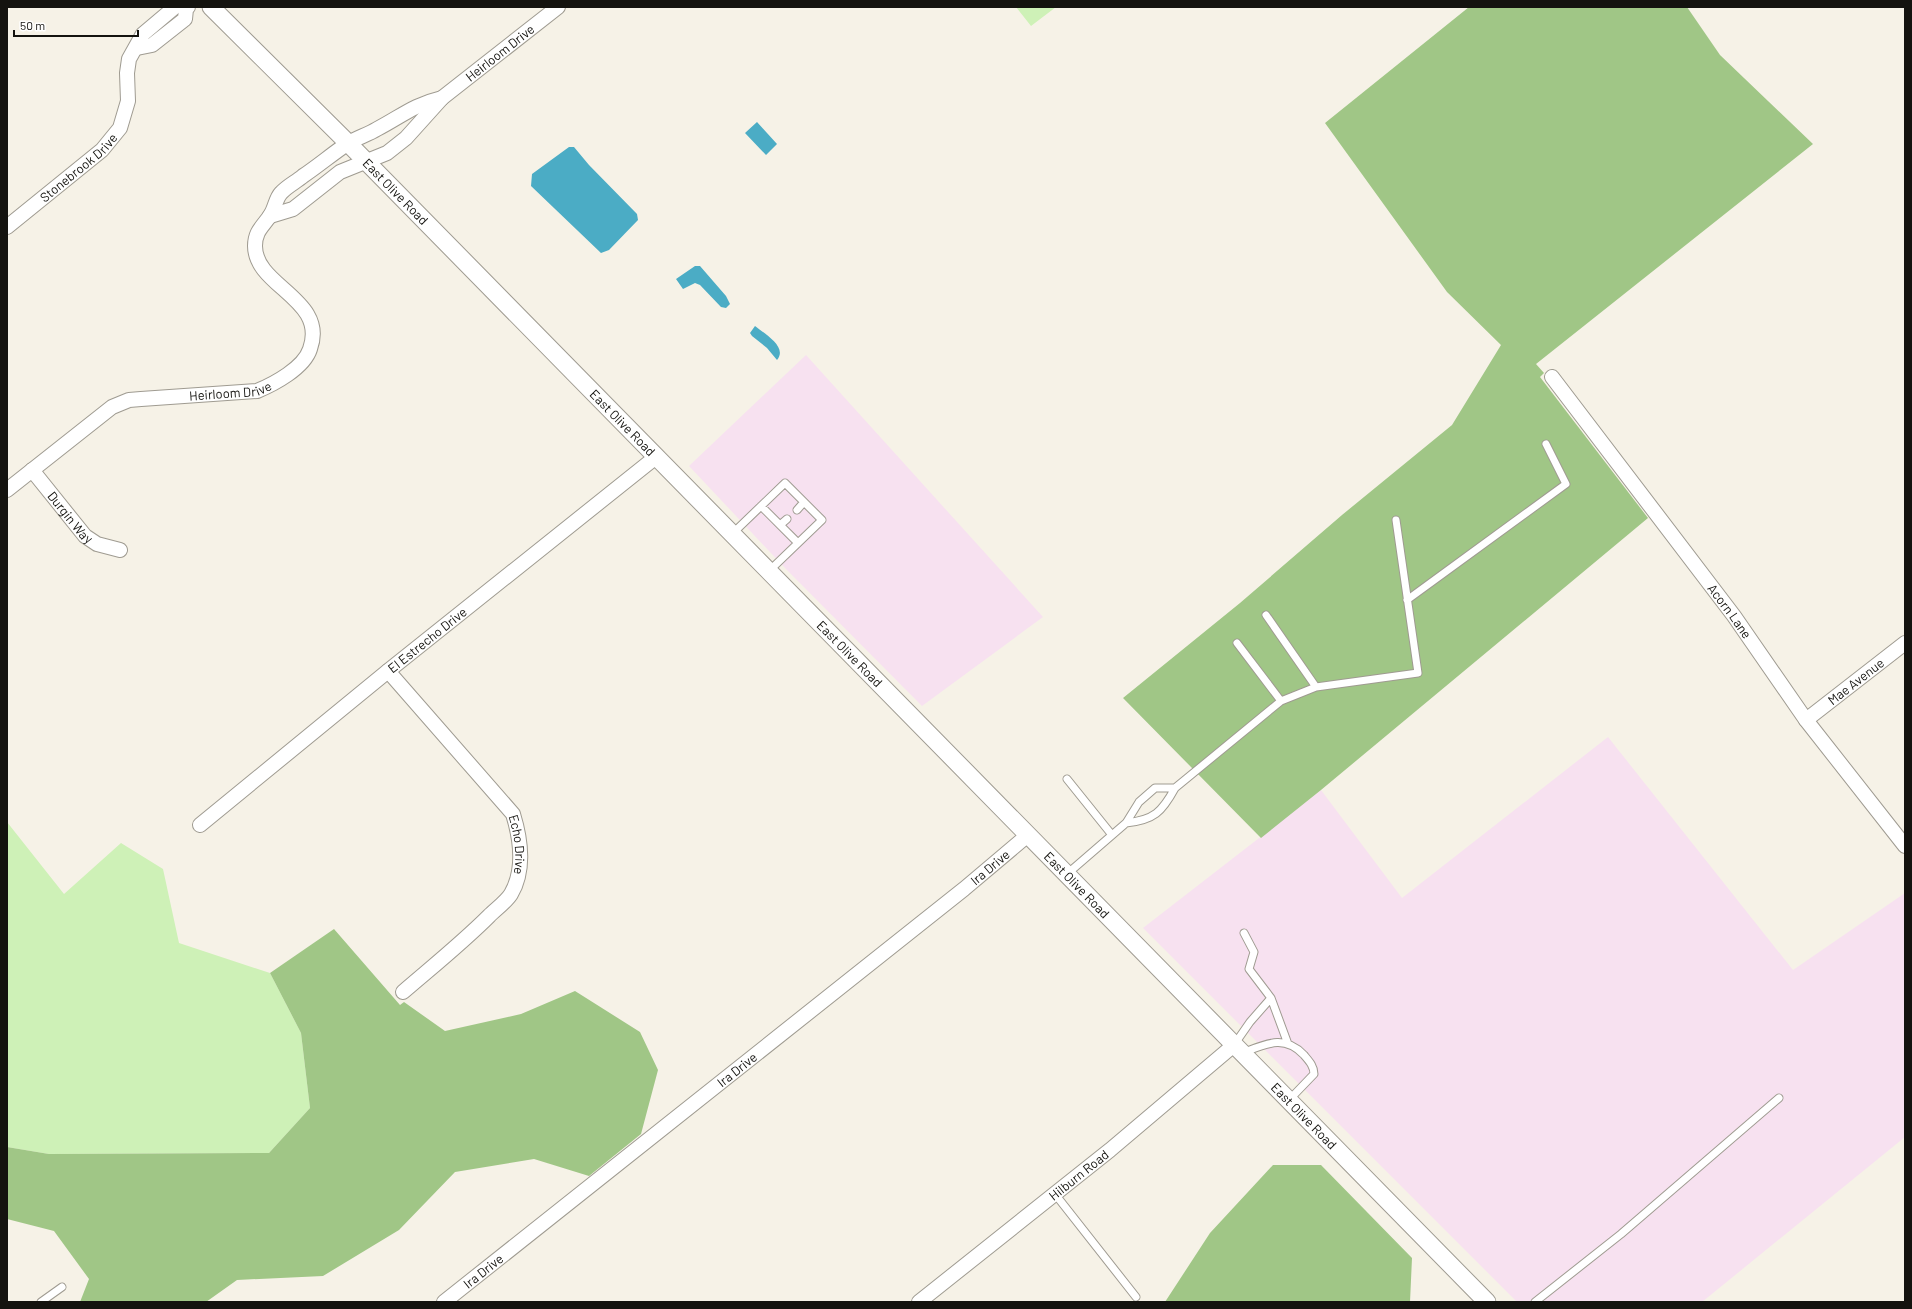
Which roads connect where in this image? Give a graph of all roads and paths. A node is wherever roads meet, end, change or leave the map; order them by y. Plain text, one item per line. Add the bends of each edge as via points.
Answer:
1 (181, 7) edge
2 (211, 7) edge
3 (558, 7) edge
4 (442, 98) junction
5 (348, 144) junction
6 (365, 162) junction
7 (270, 216) junction
8 (7, 226) edge
9 (1552, 378) dead end
10 (1546, 444) dead end
11 (656, 457) junction
12 (32, 470) junction
13 (7, 490) edge
14 (804, 502) junction
15 (761, 506) junction
16 (797, 510) dead end
17 (787, 519) dead end
18 (1396, 520) dead end
19 (780, 526) junction
20 (732, 534) junction
21 (798, 543) junction
22 (120, 550) dead end
23 (769, 571) junction
24 (1407, 600) junction
25 (1266, 615) dead end
26 (1237, 643) dead end
27 (1905, 643) edge
28 (388, 671) junction
29 (1316, 686) junction
30 (1281, 701) junction
31 (1806, 720) junction
32 (1067, 779) dead end
33 (1175, 788) junction
34 (1126, 823) junction
35 (200, 825) dead end
36 (1028, 835) junction
37 (1112, 835) junction
38 (1905, 846) edge
39 (1067, 874) junction
40 (1244, 933) dead end
41 (403, 992) dead end
42 (1271, 998) junction
43 (1288, 1044) junction
44 (1238, 1049) junction
45 (1779, 1098) dead end
46 (1289, 1100) junction
47 (1055, 1194) junction
48 (62, 1287) dead end
49 (1136, 1297) dead end
50 (41, 1302) edge
51 (444, 1302) edge
52 (919, 1302) edge
53 (1488, 1302) edge
54 (1535, 1302) edge

1 - 8 street, Stonebrook Drive via 185,19 152,45 137,48 129,59 128,101 120,128 102,150
2 - 5 street, East Olive Road
3 - 4 street, Heirloom Drive
4 - 5 street, Heirloom Drive via 411,108 377,130
4 - 6 street, Heirloom Drive via 406,138 387,153
5 - 6 street, East Olive Road
5 - 7 street, Heirloom Drive via 280,193
6 - 7 street, Heirloom Drive via 340,172 293,209
6 - 11 street, East Olive Road
7 - 12 street, Heirloom Drive via 262,224 257,235 257,257 262,267 308,316 313,327 313,341 309,353 302,362 273,384 257,391 129,400 112,407
9 - 31 street, Acorn Lane via 1734,616
10 - 24 lane via 1566,484
11 - 20 street, East Olive Road
11 - 28 street, El Estrecho Drive
12 - 13 street, Heirloom Drive
12 - 22 street, Durgin Way via 85,536 97,544
14 - 15 lane via 785,484
14 - 16 lane
14 - 21 lane via 822,520
15 - 19 lane
15 - 20 lane
17 - 19 lane
18 - 24 lane
19 - 21 lane
20 - 23 street, East Olive Road
21 - 23 lane
23 - 36 street, East Olive Road
24 - 29 lane via 1418,673
25 - 29 lane
26 - 30 lane
27 - 31 street, Mae Avenue
28 - 35 street, El Estrecho Drive
28 - 41 street, Echo Drive via 513,814 519,834 521,855 518,875 511,894 472,933
29 - 30 lane
30 - 33 lane
31 - 38 street, Acorn Lane
32 - 37 lane
33 - 34 lane via 1165,807 1144,821
33 - 34 lane via 1155,788 1139,802
34 - 37 lane
36 - 39 street, East Olive Road
36 - 51 street, Ira Drive via 964,890
37 - 39 lane
39 - 44 street, East Olive Road
40 - 42 lane via 1254,952 1249,969
42 - 43 lane
42 - 44 lane via 1250,1022
43 - 44 lane via 1275,1043
43 - 46 lane via 1296,1047 1314,1070 1311,1078
44 - 46 street, East Olive Road
44 - 47 street, Hilburn Road
45 - 54 lane via 1621,1234
46 - 53 street, East Olive Road
47 - 49 lane
47 - 52 street, Hilburn Road
48 - 50 lane

